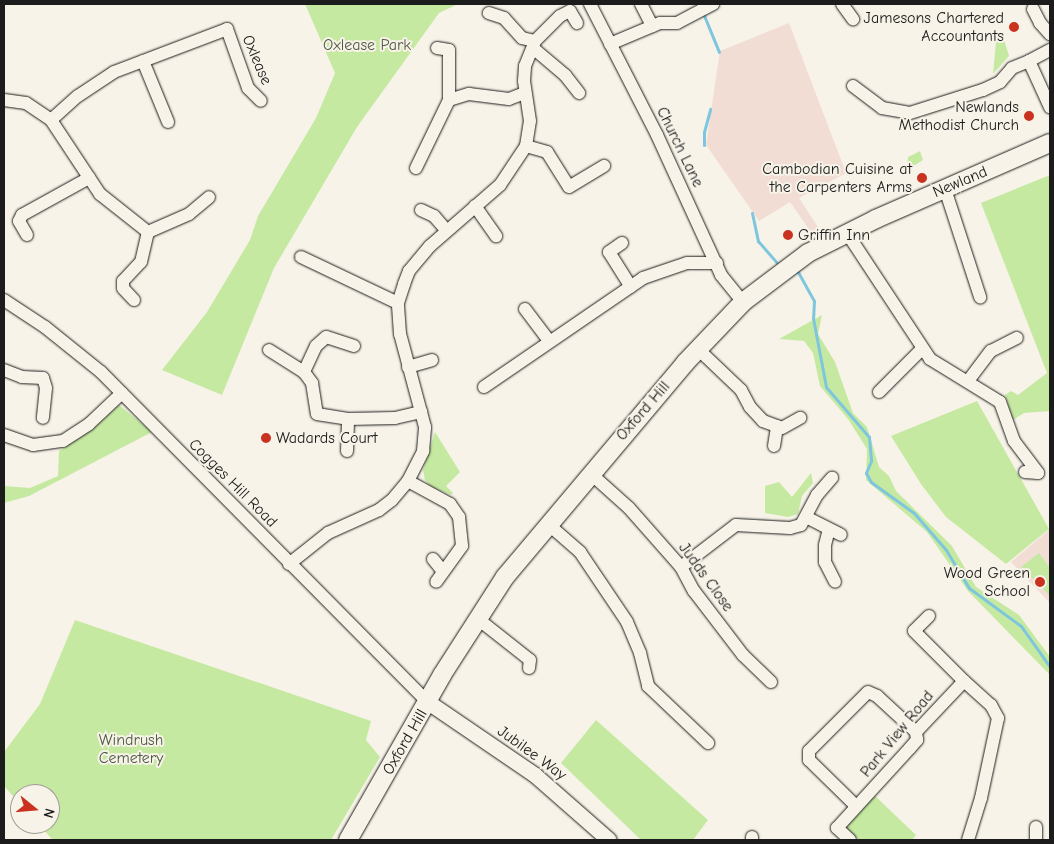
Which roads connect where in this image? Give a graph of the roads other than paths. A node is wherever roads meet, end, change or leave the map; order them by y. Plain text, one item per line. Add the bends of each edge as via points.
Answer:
1 (590, 4) edge
2 (640, 4) edge
3 (713, 4) edge
4 (842, 4) edge
5 (1033, 9) dead end
6 (489, 14) dead end
7 (853, 20) dead end
8 (577, 23) dead end
9 (652, 26) junction
10 (1050, 34) edge
11 (610, 44) junction
12 (534, 45) junction
13 (437, 48) dead end
14 (1050, 50) edge
15 (143, 61) junction
16 (1029, 61) junction
17 (853, 86) dead end
18 (579, 93) dead end
19 (525, 94) junction
20 (4, 100) edge
21 (449, 100) junction
22 (261, 101) dead end
23 (1050, 107) edge
24 (51, 120) junction
25 (168, 122) dead end
26 (1050, 143) edge
27 (526, 146) junction
28 (604, 166) dead end
29 (416, 168) dead end
30 (89, 178) junction
31 (945, 189) junction
32 (209, 197) dead end
33 (474, 206) junction
34 (421, 210) dead end
35 (446, 230) junction
36 (148, 232) junction
37 (847, 233) junction
38 (27, 235) dead end
39 (496, 236) dead end
40 (622, 243) dead end
41 (301, 257) dead end
42 (717, 264) junction
43 (631, 287) junction
44 (980, 296) dead end
45 (4, 300) edge
46 (134, 300) dead end
47 (743, 302) junction
48 (398, 303) junction
49 (525, 309) dead end
50 (1017, 338) dead end
51 (549, 341) junction
52 (354, 346) dead end
53 (922, 349) junction
54 (269, 350) dead end
55 (699, 350) junction
56 (432, 360) dead end
57 (408, 367) junction
58 (4, 370) edge
59 (304, 372) junction
60 (968, 381) junction
61 (484, 387) dead end
62 (879, 392) dead end
63 (122, 393) junction
64 (421, 412) junction
65 (43, 418) dead end
66 (800, 418) dead end
67 (348, 419) junction
68 (777, 426) junction
69 (4, 435) edge
70 (774, 446) dead end
71 (347, 451) dead end
72 (1025, 472) dead end
73 (590, 473) junction
74 (832, 478) dead end
75 (408, 481) junction
76 (806, 517) junction
77 (548, 524) junction
78 (433, 559) dead end
79 (289, 564) junction
80 (681, 566) junction
81 (442, 570) junction
82 (436, 582) dead end
83 (835, 582) dead end
84 (929, 616) dead end
85 (478, 619) junction
86 (529, 668) dead end
87 (964, 681) junction
88 (771, 682) dead end
89 (428, 702) junction
90 (916, 732) junction
91 (708, 743) dead end
92 (856, 806) junction
93 (1036, 827) dead end
94 (348, 840) edge
95 (609, 840) edge
96 (850, 840) edge
97 (968, 840) edge
98 (1036, 840) edge

1 - 11 street, Church Lane
2 - 9 street
3 - 9 street via 677,23
4 - 7 street
5 - 10 street
6 - 12 street via 504,18 522,38
8 - 12 street via 570,11 560,16
9 - 11 street
11 - 42 street, Church Lane
12 - 18 street
12 - 19 street via 525,66
13 - 21 street via 449,50
14 - 16 street
15 - 22 street, Oxlease via 227,29 248,88
15 - 24 street, Oxlease via 100,80
15 - 25 street
16 - 17 street via 1012,68 1000,82 983,90 910,113 882,108
16 - 23 street
19 - 21 street via 509,99 469,94
19 - 27 street via 530,121
20 - 24 street via 26,103
21 - 29 street
24 - 30 street
26 - 31 main road, Newland
27 - 28 street via 547,152 571,193
27 - 33 street via 506,180
30 - 36 street via 118,210
30 - 38 street via 22,215 19,221
31 - 37 main road, Newland
31 - 44 street
32 - 36 street via 189,214
33 - 35 street
33 - 39 street
34 - 35 street via 434,216
35 - 48 street via 410,271
36 - 46 street via 140,262 123,281 123,288
37 - 47 main road, Newland via 808,253
37 - 53 street
40 - 43 street via 609,252
41 - 48 street
42 - 43 street via 701,261 662,269
42 - 47 street, Church Lane via 731,290
43 - 51 street
45 - 63 street, Cogges Hill Road via 78,352
47 - 55 main road, Oxford Hill
48 - 57 street via 400,334
49 - 51 street
50 - 60 street via 991,351
51 - 61 street
52 - 59 street via 326,337 316,346
53 - 60 street via 930,359
53 - 62 street
54 - 59 street
55 - 68 street via 741,390 757,416
55 - 73 main road, Oxford Hill
56 - 57 street
57 - 64 street
58 - 65 street via 22,377 43,378 46,388
59 - 67 street via 312,383 317,414
60 - 72 street via 1000,402 1014,441 1038,473
63 - 69 street via 88,424 63,441 33,445
63 - 79 street, Cogges Hill Road
64 - 67 street via 396,418
64 - 75 street via 424,446
66 - 68 street via 782,428
67 - 71 street
68 - 70 street
73 - 77 main road, Oxford Hill
73 - 80 street, Judds Close via 629,508
74 - 76 street via 817,494
75 - 79 street via 379,510 328,533
75 - 81 street via 450,504 459,517 462,546
76 - 80 street via 801,525 790,528 736,525
76 - 83 street via 835,532 824,545 825,562
77 - 85 main road, Oxford Hill via 505,577
77 - 91 street via 580,552 627,622 640,653 648,686
78 - 81 street
79 - 89 street, Cogges Hill Road
80 - 88 street, Judds Close via 694,591 743,655
81 - 82 street
84 - 87 street via 911,634
85 - 86 street via 530,660
85 - 89 main road, Oxford Hill
87 - 90 street, Park View Road
87 - 97 street via 991,705 998,718 981,798
89 - 94 main road, Oxford Hill
89 - 95 street, Jubilee Way via 535,775
90 - 92 street, Park View Road via 917,740
90 - 92 street via 877,696 868,692 809,751 809,760
92 - 96 street, Park View Road via 837,828
93 - 98 street

